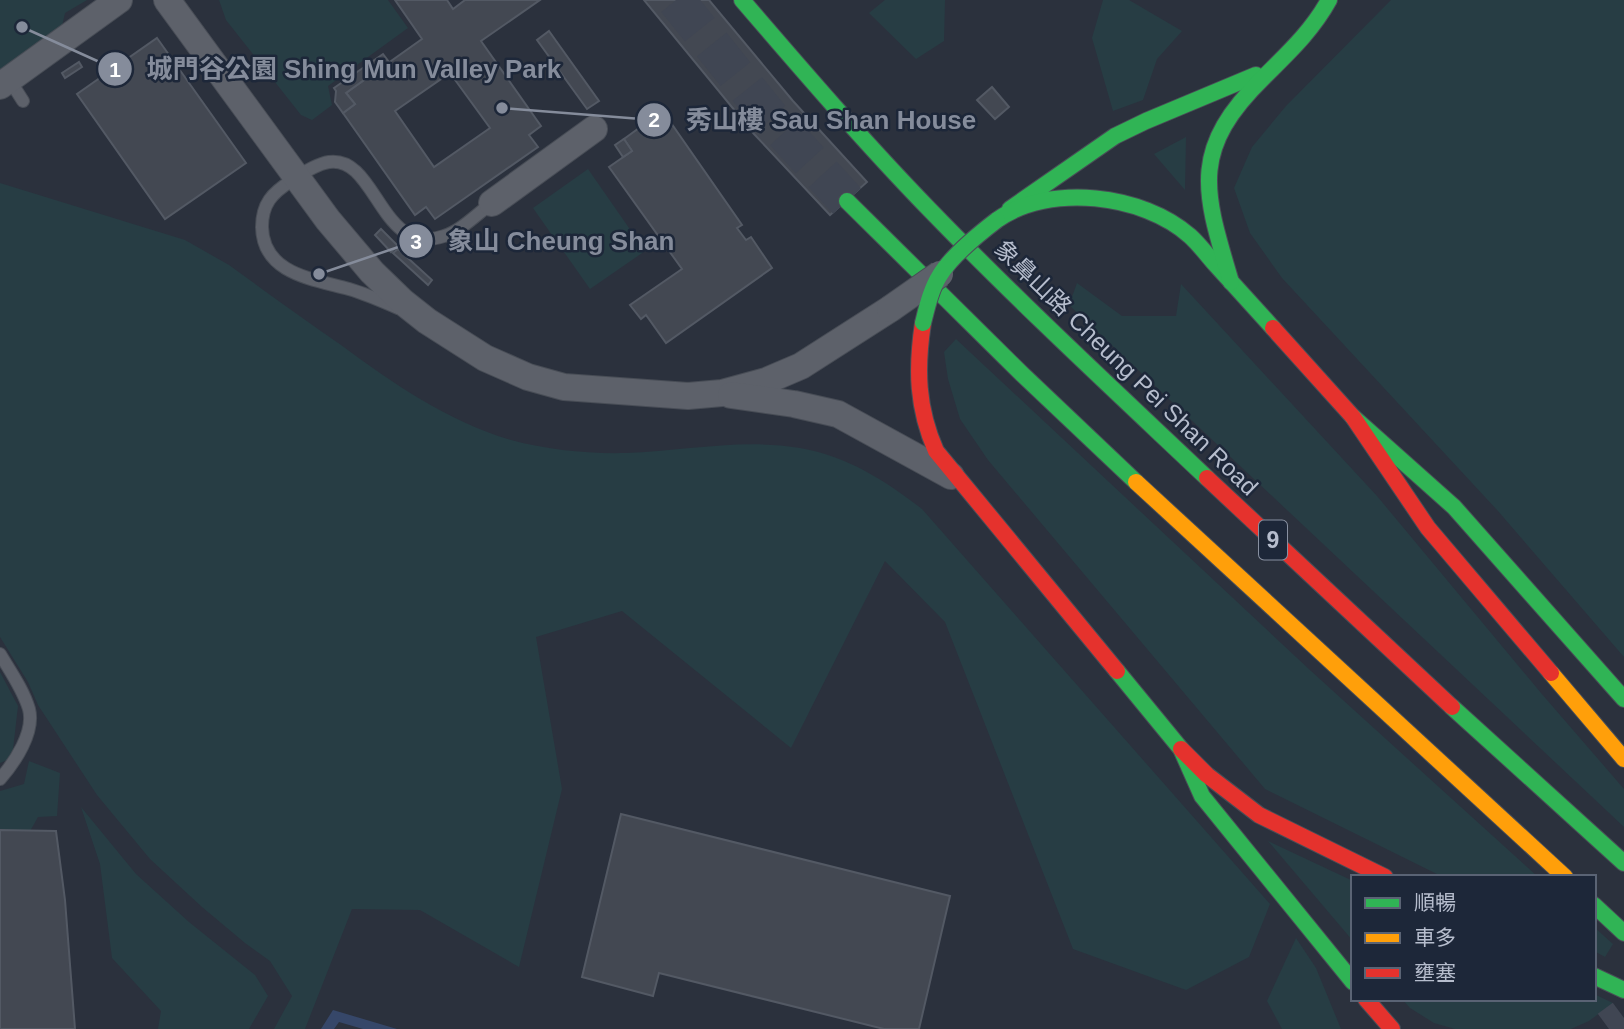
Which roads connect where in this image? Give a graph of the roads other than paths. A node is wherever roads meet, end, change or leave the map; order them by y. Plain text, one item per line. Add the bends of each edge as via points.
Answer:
1 (119, 0) edge
2 (167, 0) edge
3 (741, 0) edge
4 (1329, 0) edge
5 (1279, 64) junction
6 (11, 89) edge
7 (594, 129) dead end
8 (297, 177) junction
9 (847, 201) tunnel mouth
10 (492, 203) joint
11 (1001, 216) junction
12 (940, 274) junction
13 (1231, 282) junction
14 (428, 321) junction
15 (722, 393) junction
16 (1353, 417) junction
17 (961, 481) junction
18 (0, 654) edge
19 (1624, 699) edge
20 (1181, 749) junction
21 (1624, 759) edge
22 (0, 779) edge
23 (1624, 863) edge
24 (1381, 875) edge
25 (1563, 875) edge
26 (1596, 907) edge
27 (1624, 933) edge
28 (1596, 977) edge
29 (1351, 980) edge
30 (1624, 990) edge
31 (1359, 1001) edge
32 (1368, 1001) edge
33 (1364, 1019) dead end
34 (1392, 1029) edge

1 - 6 street
2 - 8 street
3 - 23 main road, 象鼻山路 Cheung Pei Shan Road / 9 via 930,210 1074,352
4 - 5 main road
5 - 11 main road via 1132,127
5 - 13 main road via 1244,96 1224,123 1207,169 1211,214
7 - 10 street
8 - 10 lane via 328,162 346,165 398,228 425,239 444,236
8 - 14 street via 372,272
8 - 14 lane via 275,192 262,214 268,254 280,266 302,276 375,298
9 - 25 main road, 9 via 1057,409
11 - 12 main road, bridge
11 - 13 main road via 1053,199 1126,203 1189,235
12 - 15 street, bridge via 801,366
12 - 17 main road, bridge via 923,323 919,406 936,451
13 - 16 main road
14 - 15 street via 485,358 564,387 688,396
15 - 17 street via 838,414
16 - 19 main road via 1454,507
16 - 21 main road via 1428,528
17 - 20 main road
18 - 22 lane via 30,711 14,763
20 - 24 main road via 1259,815
20 - 29 main road via 1202,796
26 - 27 main road
28 - 30 main road
31 - 33 main road
32 - 34 main road

